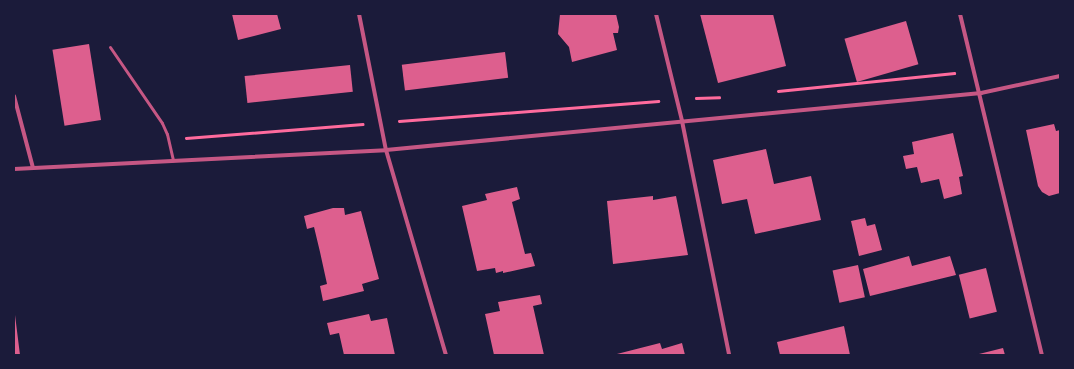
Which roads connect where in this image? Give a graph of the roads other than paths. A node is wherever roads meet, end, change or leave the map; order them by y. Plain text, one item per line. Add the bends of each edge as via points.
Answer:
1 (359, 14) edge
2 (656, 14) edge
3 (960, 14) edge
4 (110, 47) dead end
5 (1060, 76) edge
6 (980, 92) junction
7 (14, 96) edge
8 (682, 122) junction
9 (386, 150) junction
10 (173, 160) junction
11 (33, 168) junction
12 (14, 169) edge
13 (446, 355) edge
14 (729, 355) edge
15 (1042, 355) edge

1 - 9 street
2 - 8 street
3 - 6 street
4 - 10 lane via 162,123 169,139
5 - 6 street
6 - 8 street
6 - 15 street
7 - 11 street
8 - 9 street
8 - 14 street
9 - 10 street
9 - 13 street
10 - 11 street
11 - 12 street

